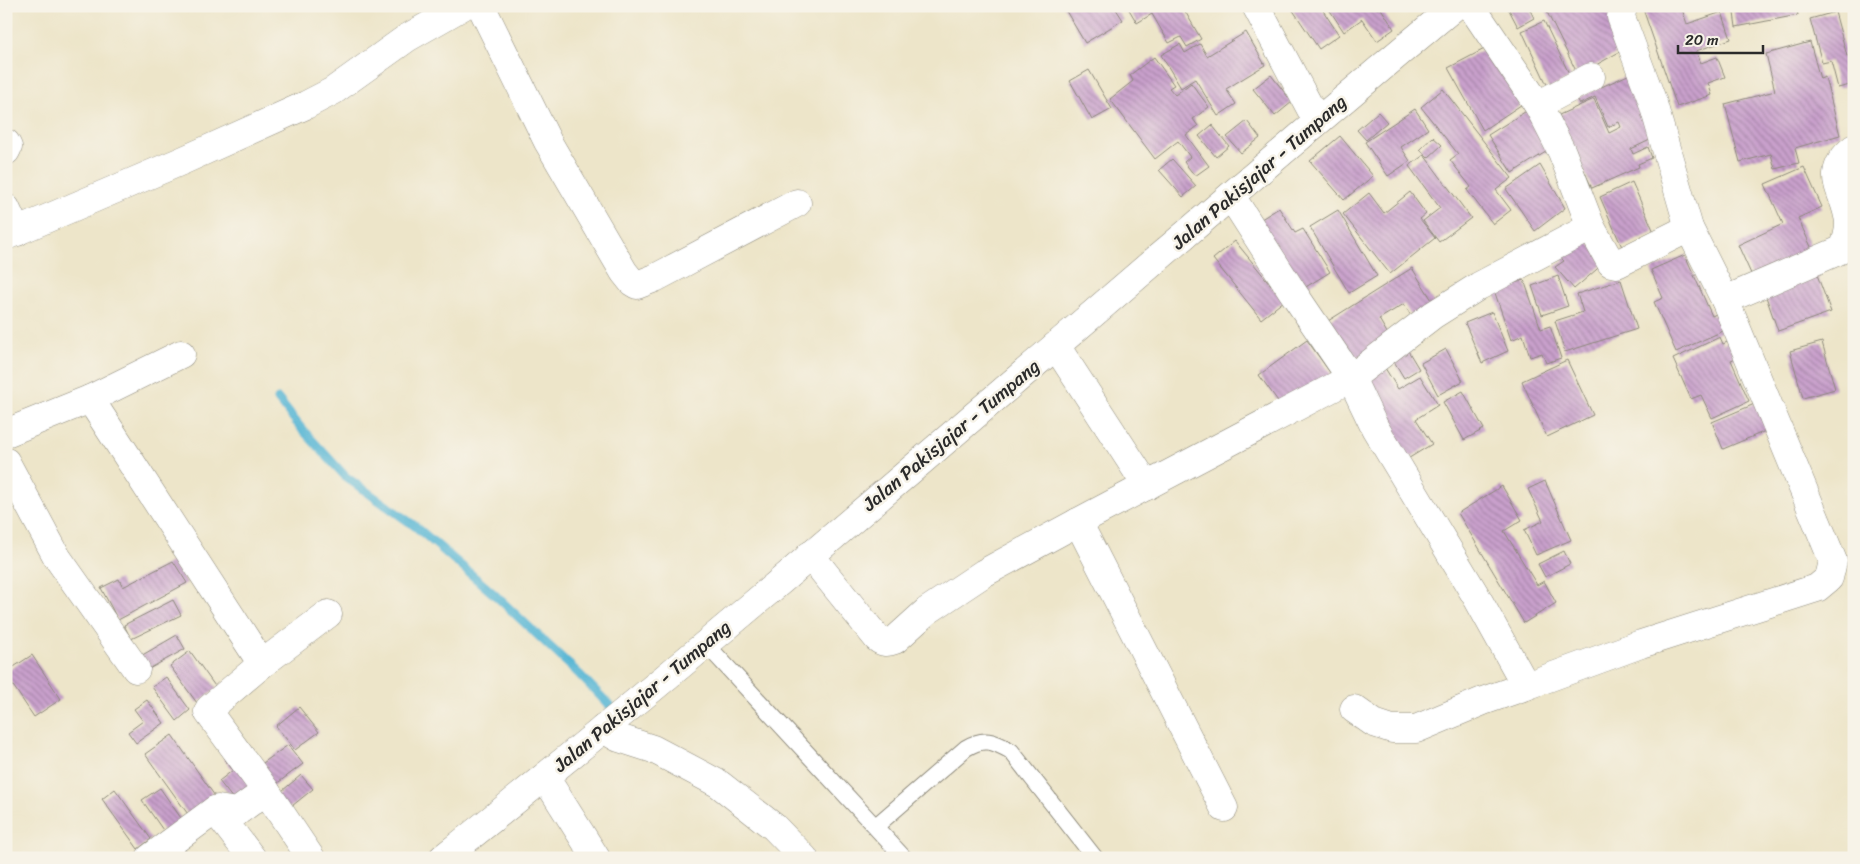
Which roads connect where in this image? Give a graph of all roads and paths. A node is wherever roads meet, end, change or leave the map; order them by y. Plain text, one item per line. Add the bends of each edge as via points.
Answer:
1 (463, 6) edge
2 (481, 6) edge
3 (1256, 6) edge
4 (1455, 6) edge
5 (1471, 6) edge
6 (1623, 6) edge
7 (1591, 77) dead end
8 (1538, 105) junction
9 (1317, 121) junction
10 (6, 143) edge
11 (1854, 148) edge
12 (6, 152) edge
13 (1231, 196) junction
14 (797, 204) dead end
15 (10, 225) edge
16 (1591, 226) junction
17 (1689, 228) junction
18 (1725, 300) junction
19 (1056, 346) junction
20 (181, 354) dead end
21 (1351, 378) junction
22 (90, 399) junction
23 (6, 433) edge
24 (6, 462) edge
25 (1147, 486) junction
26 (1078, 522) junction
27 (810, 555) junction
28 (328, 614) dead end
29 (706, 643) junction
30 (262, 664) junction
31 (136, 669) dead end
32 (1526, 686) junction
33 (1354, 709) dead end
34 (605, 728) junction
35 (545, 777) junction
36 (266, 791) junction
37 (1224, 808) dead end
38 (215, 810) junction
39 (876, 826) junction
40 (150, 858) edge
41 (252, 858) edge
42 (311, 858) edge
43 (443, 858) edge
44 (596, 858) edge
45 (804, 858) edge
46 (904, 858) edge
47 (1095, 858) edge

1 - 15 street via 407,38 333,91 306,105
2 - 14 street via 548,142 632,282 638,285 655,278
3 - 9 street
4 - 9 street, Jalan Pakisjajar - Tumpang
5 - 8 street
6 - 17 street via 1621,17 1652,100
7 - 8 street
8 - 16 street via 1562,152
9 - 13 street, Jalan Pakisjajar - Tumpang
10 - 12 street
11 - 18 street via 1843,156 1838,169 1837,183 1849,221 1848,238 1843,249
13 - 19 street, Jalan Pakisjajar - Tumpang
13 - 21 street
16 - 17 street via 1611,263 1617,264
16 - 21 street via 1479,286 1433,315
17 - 18 street
18 - 32 street via 1833,561 1829,578 1817,588 1641,644
19 - 25 street
19 - 27 street, Jalan Pakisjajar - Tumpang
20 - 22 street
21 - 25 street
21 - 32 street via 1375,428
22 - 23 street
22 - 30 street
24 - 31 street via 57,557
25 - 26 street
26 - 27 street via 984,574 927,611 889,642 877,638
26 - 37 street
27 - 29 street, Jalan Pakisjajar - Tumpang
28 - 30 street
29 - 34 street, Jalan Pakisjajar - Tumpang
29 - 39 lane
30 - 36 street via 208,712
32 - 33 street via 1416,729 1392,729 1374,723
34 - 35 street, Jalan Pakisjajar - Tumpang
34 - 45 street via 618,738 653,750 718,784 774,827
35 - 43 street, Jalan Pakisjajar - Tumpang
35 - 44 street
36 - 38 street via 237,812
36 - 42 street
38 - 40 street
38 - 41 street
39 - 46 lane
39 - 47 lane via 966,748 978,741 996,743 1011,751

